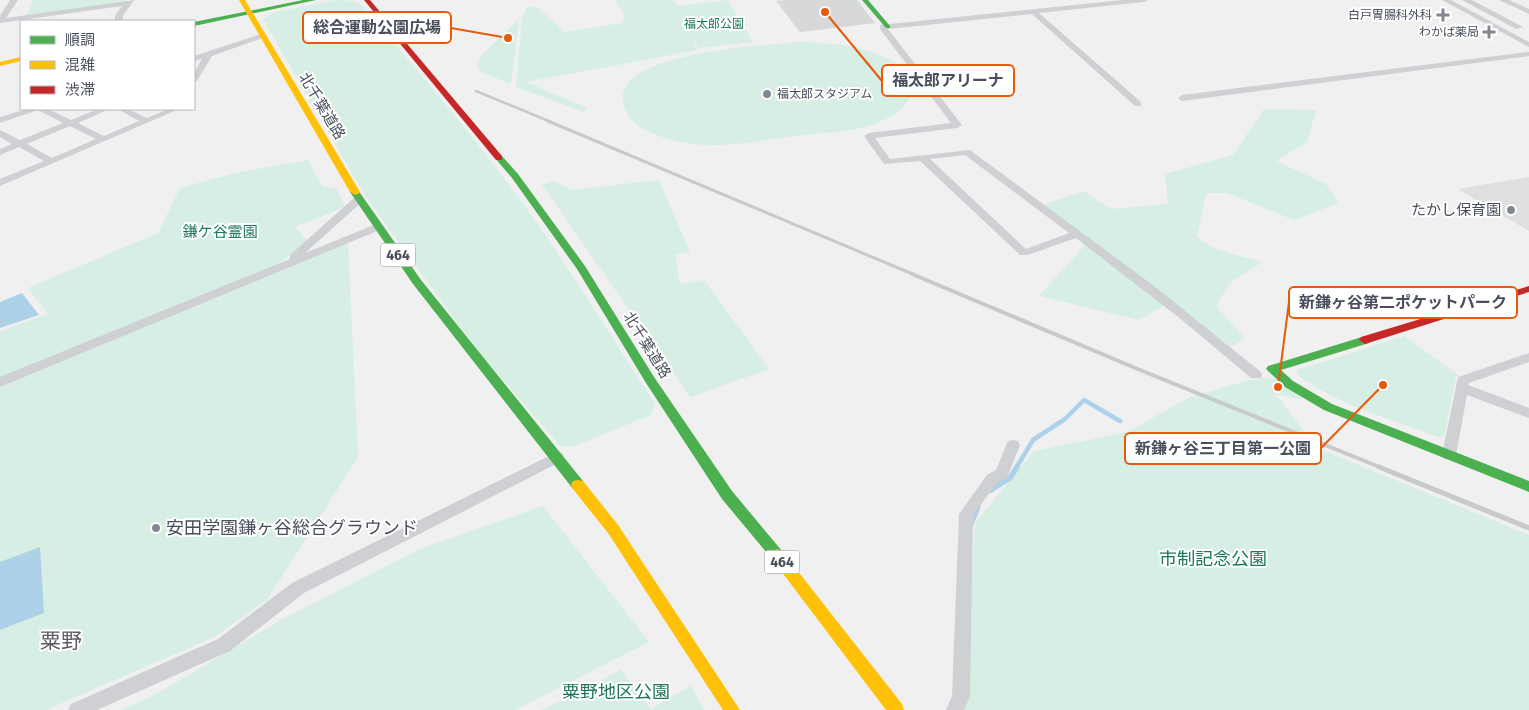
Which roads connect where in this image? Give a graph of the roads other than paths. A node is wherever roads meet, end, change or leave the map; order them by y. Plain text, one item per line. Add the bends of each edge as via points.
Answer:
1 (14, 0) edge
2 (242, 0) edge
3 (313, 0) edge
4 (367, 0) edge
5 (865, 0) edge
6 (1144, 0) edge
7 (1446, 0) edge
8 (1466, 0) edge
9 (1504, 0) edge
10 (128, 1) edge
11 (1034, 12) junction
12 (1529, 12) edge
13 (249, 13) junction
14 (118, 20) edge
15 (1, 21) edge
16 (195, 24) edge
17 (1529, 26) edge
18 (888, 27) junction
19 (1519, 27) junction
20 (1502, 29) junction
21 (264, 36) junction
22 (1529, 45) edge
23 (209, 54) junction
24 (1529, 54) edge
25 (20, 59) edge
26 (195, 59) edge
27 (0, 64) edge
28 (195, 77) edge
29 (1182, 98) dead end
30 (1138, 104) dead end
31 (32, 110) edge
32 (44, 110) edge
33 (102, 110) edge
34 (124, 110) edge
35 (173, 110) edge
36 (0, 120) edge
37 (147, 121) junction
38 (70, 123) junction
39 (0, 133) edge
40 (103, 139) junction
41 (19, 144) junction
42 (0, 152) edge
43 (923, 158) junction
44 (51, 161) junction
45 (0, 183) edge
46 (359, 199) junction
47 (378, 227) junction
48 (1077, 234) junction
49 (287, 264) junction
50 (1529, 289) edge
51 (1529, 357) edge
52 (1272, 369) junction
53 (0, 382) edge
54 (1462, 388) junction
55 (1529, 413) edge
56 (1013, 445) dead end
57 (1449, 455) junction
58 (557, 457) junction
59 (1529, 487) edge
60 (77, 710) edge
61 (732, 710) edge
62 (896, 710) edge
63 (955, 710) edge

1 - 15 street
2 - 13 main road, 北千葉道路 / 464
3 - 13 main road
4 - 62 main road, 北千葉道路 / 464 via 515,176 581,268 650,380 727,494
5 - 18 main road
6 - 11 street
7 - 20 street
8 - 19 street
9 - 12 street
10 - 14 street
10 - 15 street
11 - 18 street
11 - 30 street
13 - 16 main road
13 - 21 main road, 北千葉道路 / 464
17 - 19 street
18 - 43 street via 883,27 957,124 869,136 887,162
19 - 20 street
20 - 22 street
21 - 23 street
21 - 46 main road, 北千葉道路 / 464
23 - 26 street
23 - 28 street
24 - 29 street
25 - 27 main road
31 - 36 street
32 - 38 street
33 - 38 street
34 - 37 street
35 - 37 street
37 - 40 street
38 - 40 street
38 - 41 street
39 - 41 street
40 - 44 street
41 - 42 street
41 - 44 street
43 - 48 street via 967,152
43 - 48 street via 1024,254
44 - 45 street
46 - 47 main road, 北千葉道路 / 464
46 - 49 street
47 - 49 street
47 - 58 main road, 北千葉道路 / 464 via 476,359
48 - 52 street via 1203,330 1253,376
49 - 53 street
50 - 52 main road
51 - 54 street via 1463,380
52 - 57 main road via 1289,384 1328,407
54 - 55 street
54 - 57 street
56 - 63 street via 1002,474 992,480 966,514 961,696
57 - 59 main road
58 - 60 street via 298,588 224,645
58 - 61 main road, 北千葉道路 / 464 via 612,529

